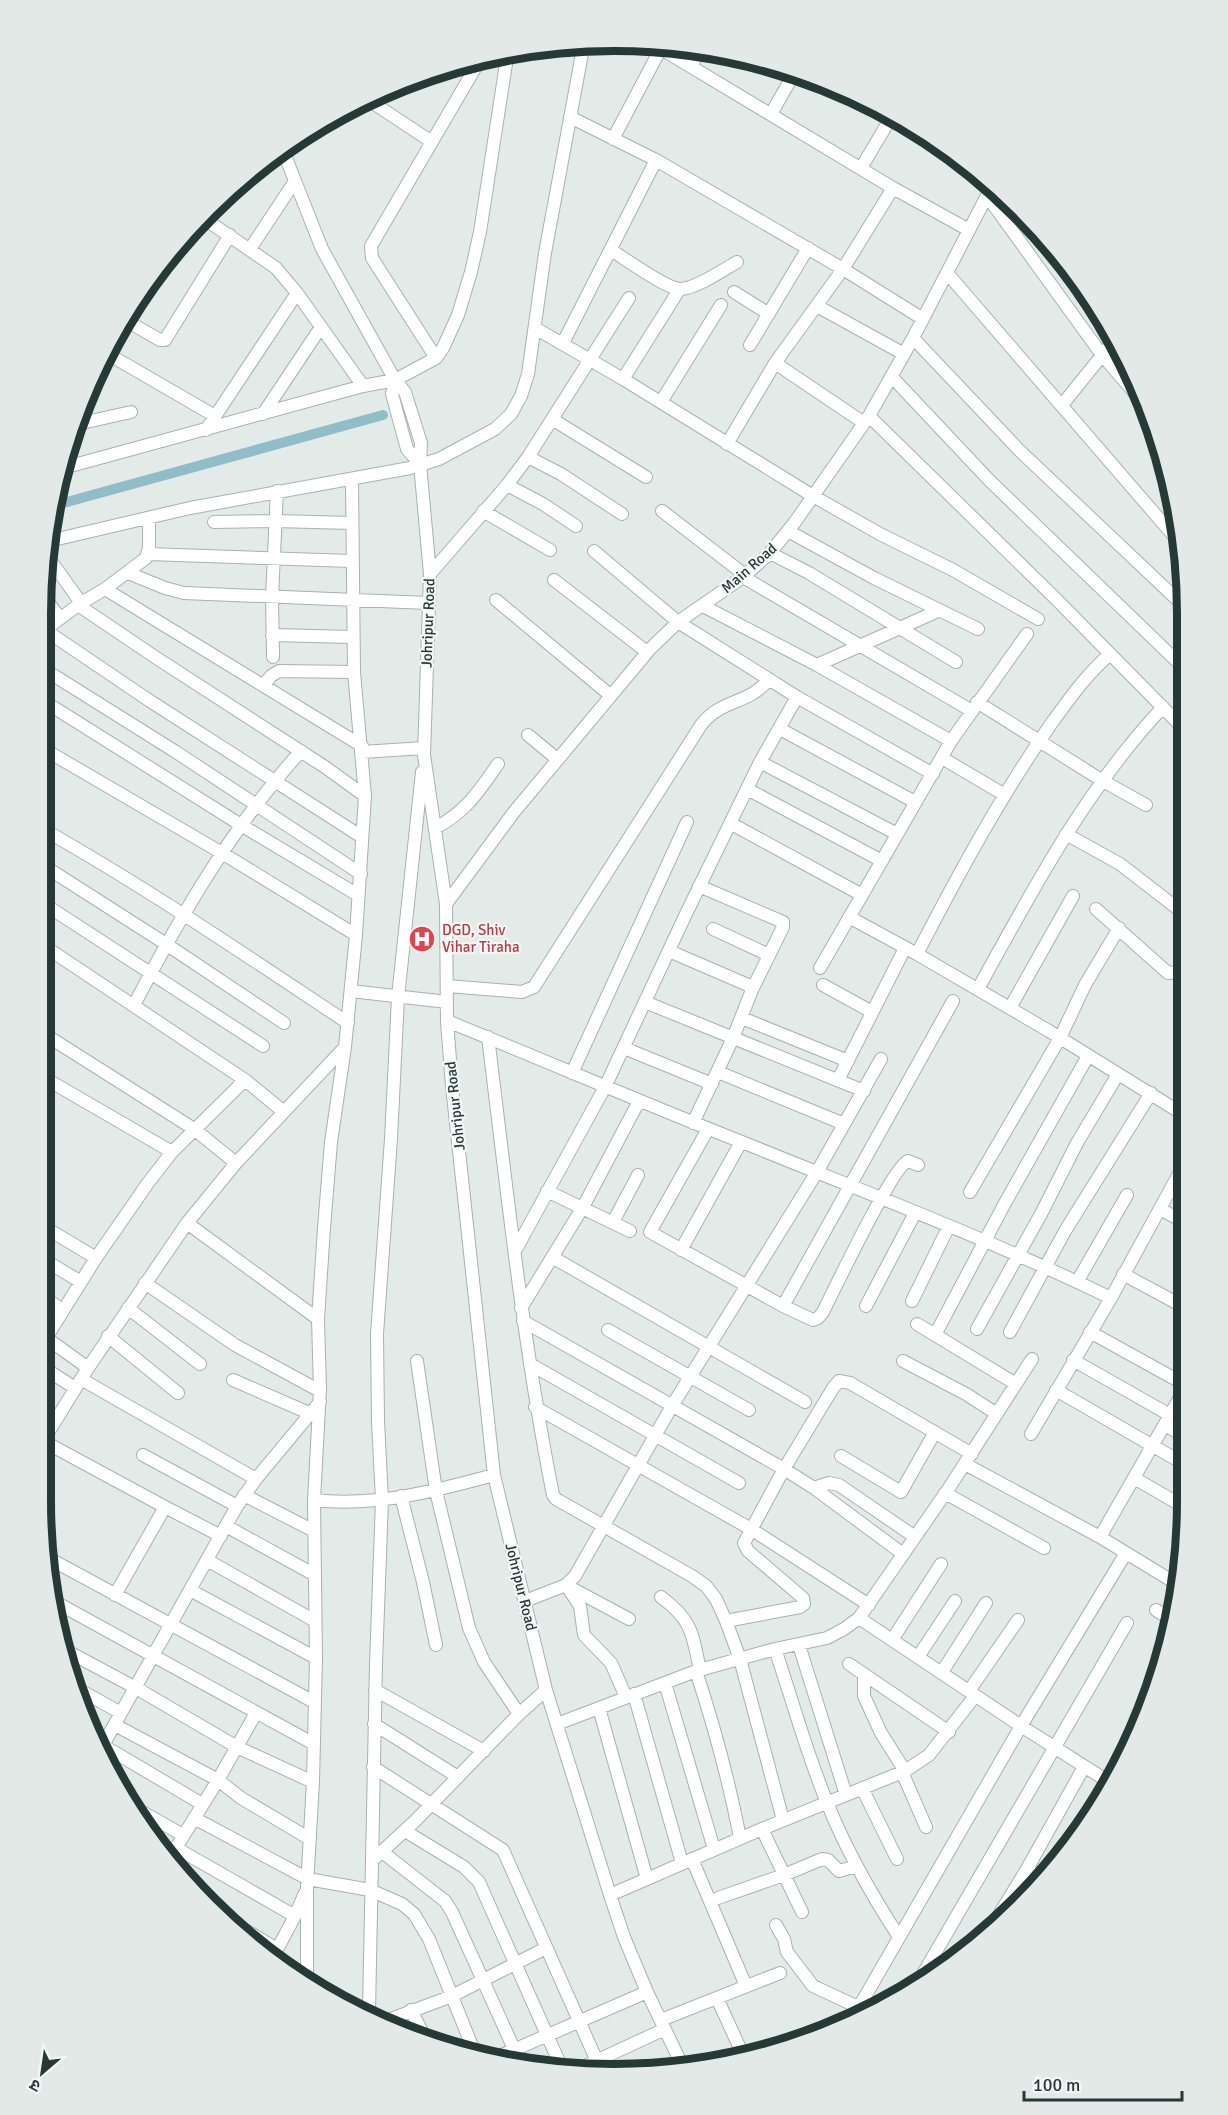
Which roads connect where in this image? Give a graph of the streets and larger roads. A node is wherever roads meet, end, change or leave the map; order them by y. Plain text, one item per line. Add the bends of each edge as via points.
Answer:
1 (582, 52) edge
2 (655, 52) edge
3 (672, 54) edge
4 (696, 57) edge
5 (506, 62) edge
6 (691, 66) junction
7 (475, 68) edge
8 (789, 79) edge
9 (375, 104) edge
10 (771, 114) junction
11 (570, 117) junction
12 (888, 122) edge
13 (613, 139) junction
14 (432, 142) junction
15 (285, 157) edge
16 (656, 160) junction
17 (861, 168) junction
18 (295, 181) junction
19 (893, 188) junction
20 (988, 194) edge
21 (996, 201) edge
22 (210, 222) edge
23 (969, 230) junction
24 (230, 235) junction
25 (808, 248) junction
26 (250, 249) junction
27 (611, 250) junction
28 (737, 262) dead end
29 (843, 269) junction
30 (947, 273) junction
31 (679, 290) junction
32 (734, 291) dead end
33 (297, 293) junction
34 (629, 298) dead end
35 (721, 305) dead end
36 (817, 306) junction
37 (769, 315) junction
38 (923, 319) junction
39 (131, 324) edge
40 (321, 327) junction
41 (535, 328) junction
42 (913, 338) junction
43 (563, 343) junction
44 (750, 345) dead end
45 (1109, 346) edge
46 (904, 354) junction
47 (1102, 355) junction
48 (113, 357) edge
49 (436, 358) junction
50 (591, 359) junction
51 (775, 363) junction
52 (891, 376) junction
53 (623, 378) junction
54 (395, 380) junction
55 (1128, 385) edge
56 (363, 386) junction
57 (661, 402) junction
58 (1062, 405) junction
59 (131, 412) dead end
60 (263, 414) junction
61 (215, 416) junction
62 (552, 418) junction
63 (866, 420) junction
64 (85, 422) edge
65 (206, 430) junction
66 (727, 444) junction
67 (528, 457) junction
68 (420, 464) junction
69 (71, 466) edge
70 (646, 477) dead end
71 (352, 480) junction
72 (507, 485) junction
73 (277, 491) junction
74 (813, 496) junction
75 (483, 511) junction
76 (662, 511) dead end
77 (622, 514) dead end
78 (149, 518) junction
79 (275, 521) junction
80 (214, 522) dead end
81 (352, 523) junction
82 (576, 526) dead end
83 (788, 531) junction
84 (1171, 532) edge
85 (56, 539) edge
86 (550, 550) dead end
87 (594, 551) dead end
88 (770, 553) junction
89 (148, 554) junction
90 (274, 558) junction
91 (352, 561) junction
92 (53, 565) edge
93 (128, 573) junction
94 (430, 574) junction
95 (744, 576) junction
96 (554, 580) dead end
97 (105, 589) junction
98 (272, 597) junction
99 (1177, 599) edge
100 (496, 600) dead end
101 (353, 601) junction
102 (428, 603) junction
103 (79, 604) junction
104 (51, 606) edge
105 (703, 606) junction
106 (940, 610) junction
107 (60, 618) junction
108 (1038, 619) dead end
109 (678, 622) junction
110 (51, 625) edge
111 (900, 628) junction
112 (978, 629) dead end
113 (1027, 633) dead end
114 (272, 635) junction
115 (51, 636) edge
116 (353, 637) junction
117 (860, 645) junction
118 (647, 652) junction
119 (1110, 654) junction
120 (273, 657) dead end
121 (1177, 661) edge
122 (956, 662) dead end
123 (817, 665) junction
124 (354, 672) junction
125 (51, 674) edge
126 (769, 679) junction
127 (264, 685) junction
128 (610, 695) junction
129 (797, 697) junction
130 (51, 706) edge
131 (974, 706) junction
132 (1163, 707) junction
133 (1177, 722) edge
134 (780, 729) junction
135 (528, 735) dead end
136 (951, 741) junction
137 (1039, 742) junction
138 (365, 750) junction
139 (301, 751) junction
140 (424, 751) junction
141 (51, 753) edge
142 (942, 758) junction
143 (557, 759) junction
144 (760, 762) junction
145 (498, 764) dead end
146 (933, 774) junction
147 (274, 780) junction
148 (1103, 781) junction
149 (747, 789) junction
150 (1005, 795) junction
151 (365, 796) junction
152 (915, 802) junction
153 (256, 806) junction
154 (1146, 806) dead end
155 (687, 822) dead end
156 (730, 823) junction
157 (241, 825) junction
158 (435, 828) junction
159 (51, 834) edge
160 (897, 834) junction
161 (1066, 834) junction
162 (362, 837) junction
163 (222, 853) junction
164 (882, 861) junction
165 (51, 870) edge
166 (361, 874) junction
167 (699, 886) junction
168 (358, 895) junction
169 (862, 895) junction
170 (1073, 896) dead end
171 (446, 904) junction
172 (51, 908) edge
173 (1177, 908) edge
174 (1096, 909) dead end
175 (183, 914) junction
176 (849, 917) junction
177 (1119, 928) junction
178 (713, 929) dead end
179 (356, 935) junction
180 (166, 944) junction
181 (905, 948) junction
182 (51, 951) edge
183 (669, 951) junction
184 (917, 954) junction
185 (769, 955) junction
186 (820, 968) dead end
187 (1177, 972) edge
188 (151, 973) junction
189 (823, 985) dead end
190 (447, 986) junction
191 (978, 989) junction
192 (752, 990) junction
193 (357, 992) junction
194 (398, 997) junction
195 (953, 1001) dead end
196 (447, 1002) junction
197 (645, 1002) junction
198 (134, 1005) junction
199 (1010, 1008) junction
200 (872, 1012) junction
201 (742, 1018) junction
202 (447, 1021) junction
203 (284, 1023) dead end
204 (348, 1023) junction
205 (488, 1037) junction
206 (51, 1038) edge
207 (733, 1038) junction
208 (1060, 1038) junction
209 (263, 1046) dead end
210 (345, 1047) junction
211 (624, 1048) junction
212 (1088, 1056) junction
213 (881, 1059) dead end
214 (848, 1061) junction
215 (572, 1073) junction
216 (1118, 1074) junction
217 (715, 1078) junction
218 (245, 1080) junction
219 (838, 1080) junction
220 (51, 1082) edge
221 (604, 1087) junction
222 (864, 1091) junction
223 (1151, 1093) junction
224 (639, 1101) junction
225 (1177, 1110) edge
226 (284, 1112) junction
227 (693, 1123) junction
228 (844, 1124) junction
229 (194, 1129) junction
230 (708, 1129) junction
231 (741, 1142) junction
232 (172, 1152) junction
233 (236, 1163) junction
234 (918, 1165) dead end
235 (817, 1172) junction
236 (638, 1175) dead end
237 (1177, 1181) edge
238 (850, 1187) junction
239 (547, 1191) junction
240 (970, 1192) dead end
241 (1127, 1196) dead end
242 (881, 1199) junction
243 (583, 1207) junction
244 (1160, 1209) junction
245 (915, 1213) junction
246 (1177, 1218) edge
247 (614, 1222) junction
248 (187, 1223) junction
249 (949, 1226) junction
250 (51, 1231) edge
251 (630, 1231) dead end
252 (984, 1242) junction
253 (681, 1250) junction
254 (515, 1251) junction
255 (1017, 1256) junction
256 (552, 1257) junction
257 (96, 1258) junction
258 (51, 1264) edge
259 (1046, 1267) junction
260 (1124, 1274) junction
261 (81, 1282) junction
262 (1077, 1282) junction
263 (144, 1283) junction
264 (747, 1287) junction
265 (1110, 1298) junction
266 (912, 1301) dead end
267 (51, 1302) edge
268 (1177, 1303) edge
269 (783, 1306) junction
270 (867, 1306) dead end
271 (128, 1308) junction
272 (521, 1308) junction
273 (62, 1310) junction
274 (318, 1319) junction
275 (523, 1321) junction
276 (917, 1324) dead end
277 (51, 1326) edge
278 (608, 1329) dead end
279 (977, 1329) dead end
280 (1010, 1332) dead end
281 (1090, 1332) junction
282 (935, 1335) junction
283 (108, 1336) junction
284 (51, 1344) edge
285 (708, 1348) junction
286 (1032, 1359) dead end
287 (1073, 1360) junction
288 (417, 1361) dead end
289 (903, 1361) dead end
290 (200, 1364) dead end
291 (531, 1364) junction
292 (51, 1369) edge
293 (690, 1377) junction
294 (81, 1378) junction
295 (233, 1380) dead end
296 (1016, 1384) junction
297 (1177, 1385) edge
298 (1056, 1390) junction
299 (178, 1393) dead end
300 (320, 1396) junction
301 (805, 1402) dead end
302 (1177, 1403) edge
303 (672, 1406) junction
304 (536, 1407) junction
305 (749, 1410) dead end
306 (309, 1413) junction
307 (996, 1414) junction
308 (1167, 1420) junction
309 (51, 1427) edge
310 (1177, 1429) edge
311 (934, 1432) junction
312 (1031, 1434) dead end
313 (655, 1437) junction
314 (1153, 1446) junction
315 (51, 1447) edge
316 (142, 1455) dead end
317 (841, 1456) dead end
318 (968, 1459) junction
319 (1177, 1460) edge
320 (639, 1466) junction
321 (784, 1469) junction
322 (494, 1475) junction
323 (1134, 1478) junction
324 (256, 1479) junction
325 (739, 1483) dead end
326 (814, 1488) junction
327 (436, 1491) junction
328 (945, 1493) junction
329 (244, 1495) junction
330 (401, 1496) junction
331 (314, 1500) junction
332 (382, 1500) junction
333 (1177, 1503) edge
334 (237, 1506) junction
335 (165, 1507) junction
336 (603, 1525) junction
337 (751, 1529) junction
338 (223, 1531) junction
339 (314, 1531) junction
340 (915, 1536) junction
341 (1100, 1537) junction
342 (1044, 1548) dead end
343 (1126, 1553) junction
344 (903, 1554) junction
345 (207, 1560) junction
346 (55, 1561) edge
347 (941, 1564) dead end
348 (315, 1575) junction
349 (1171, 1580) edge
350 (566, 1585) junction
351 (190, 1590) junction
352 (115, 1594) junction
353 (661, 1597) dead end
354 (525, 1601) junction
355 (955, 1601) dead end
356 (986, 1603) dead end
357 (61, 1605) edge
358 (869, 1605) junction
359 (1156, 1611) dead end
360 (1165, 1616) edge
361 (860, 1618) junction
362 (629, 1619) dead end
363 (1018, 1620) dead end
364 (315, 1621) junction
365 (726, 1621) junction
366 (172, 1623) junction
367 (1127, 1623) dead end
368 (892, 1640) junction
369 (436, 1645) dead end
370 (799, 1645) junction
371 (775, 1649) junction
372 (72, 1654) edge
373 (154, 1656) junction
374 (316, 1658) junction
375 (918, 1658) junction
376 (740, 1659) junction
377 (849, 1664) dead end
378 (698, 1670) junction
379 (942, 1672) junction
380 (864, 1674) junction
381 (665, 1683) junction
382 (136, 1688) junction
383 (375, 1690) junction
384 (546, 1690) junction
385 (972, 1694) junction
386 (630, 1695) junction
387 (86, 1696) edge
388 (314, 1702) junction
389 (599, 1708) junction
390 (256, 1713) junction
391 (519, 1714) junction
392 (118, 1719) junction
393 (374, 1724) junction
394 (557, 1724) junction
395 (1021, 1726) junction
396 (949, 1732) junction
397 (105, 1742) edge
398 (314, 1744) junction
399 (237, 1747) junction
400 (1055, 1748) junction
401 (109, 1749) edge
402 (484, 1751) junction
403 (373, 1767) junction
404 (1084, 1767) junction
405 (903, 1772) junction
406 (458, 1777) junction
407 (1104, 1779) edge
408 (218, 1780) junction
409 (313, 1782) junction
410 (862, 1788) junction
411 (846, 1795) junction
412 (826, 1802) junction
413 (202, 1803) junction
414 (432, 1803) junction
415 (146, 1814) edge
416 (194, 1818) junction
417 (783, 1820) junction
418 (926, 1827) dead end
419 (762, 1829) junction
420 (405, 1831) junction
421 (183, 1835) junction
422 (740, 1838) junction
423 (310, 1839) junction
424 (714, 1849) junction
425 (381, 1851) junction
426 (173, 1852) edge
427 (178, 1857) edge
428 (897, 1858) dead end
429 (687, 1861) junction
430 (371, 1862) junction
431 (857, 1866) junction
432 (1032, 1873) edge
433 (784, 1875) junction
434 (647, 1878) junction
435 (311, 1882) junction
436 (370, 1890) junction
437 (610, 1895) junction
438 (718, 1898) dead end
439 (1013, 1898) edge
440 (802, 1912) dead end
441 (295, 1916) junction
442 (776, 1925) dead end
443 (899, 1936) junction
444 (546, 1948) junction
445 (276, 1951) edge
446 (515, 1963) junction
447 (925, 1970) edge
448 (307, 1973) edge
449 (780, 1973) dead end
450 (483, 1980) junction
451 (746, 1986) junction
452 (647, 1992) junction
453 (452, 1996) junction
454 (717, 1998) junction
455 (863, 2006) edge
456 (369, 2008) edge
457 (411, 2010) junction
458 (392, 2018) edge
459 (579, 2023) junction
460 (663, 2025) junction
461 (421, 2029) edge
462 (547, 2036) junction
463 (472, 2046) edge
464 (740, 2049) edge
465 (516, 2055) edge
466 (680, 2060) edge
467 (559, 2061) edge
468 (598, 2064) edge

1 - 11 street
2 - 13 street
3 - 6 street
4 - 6 street
5 - 49 street via 471,272 458,315
6 - 10 street
7 - 14 street
8 - 10 street
9 - 14 street
10 - 17 street
11 - 13 street
11 - 41 street
12 - 17 street
13 - 16 street
14 - 49 street via 370,253
15 - 18 street, Johripur Road
16 - 25 street
16 - 27 street
17 - 19 street
18 - 26 street
18 - 54 street, Johripur Road via 322,249
19 - 23 street
19 - 29 street
20 - 23 street, Main Road
21 - 47 street
22 - 24 street
23 - 30 street, Main Road
24 - 26 street
24 - 39 street via 165,340
25 - 29 street
25 - 37 street
26 - 33 street via 276,268
27 - 31 street
27 - 43 street
28 - 31 street
29 - 36 street
29 - 38 street
30 - 38 street, Main Road
30 - 58 street
31 - 53 street
32 - 37 street
33 - 40 street
33 - 61 street
34 - 50 street
35 - 57 street
36 - 46 street
36 - 51 street
37 - 44 street
38 - 42 street, Main Road
40 - 56 street
40 - 60 street
41 - 43 street
41 - 68 street via 528,374 511,414 479,439
42 - 46 street, Main Road
42 - 99 street via 1019,450
43 - 50 street
45 - 47 street
46 - 52 street, Main Road
47 - 55 street
47 - 58 street
48 - 61 street
49 - 54 street
50 - 53 street
50 - 62 street
51 - 63 street
51 - 66 street
52 - 63 street, Main Road
52 - 121 street via 989,480
53 - 57 street
54 - 56 street
54 - 68 street, Johripur Road via 405,392 421,443
54 - 68 street via 392,394 406,448
56 - 60 street
57 - 66 street
58 - 84 street
59 - 64 street
60 - 65 street
61 - 65 street
62 - 67 street
62 - 70 street
63 - 74 street, Main Road
63 - 119 street
65 - 69 street
66 - 74 street
67 - 72 street
67 - 77 street
68 - 71 street
68 - 94 street, Johripur Road
71 - 73 street
71 - 81 street
72 - 75 street
72 - 82 street
73 - 78 street
73 - 79 street
74 - 83 street, Main Road
74 - 108 street
75 - 86 street
75 - 94 street
76 - 95 street
78 - 85 street
78 - 89 street
79 - 80 street
79 - 81 street
79 - 90 street
81 - 91 street
83 - 88 street, Main Road
83 - 106 street
87 - 109 street
88 - 95 street, Main Road
88 - 111 street
89 - 90 street
89 - 93 street
90 - 91 street
90 - 98 street
91 - 101 street
92 - 103 street
93 - 97 street
93 - 98 street via 184,593
94 - 102 street, Johripur Road
95 - 105 street, Main Road
95 - 117 street
96 - 118 street
97 - 103 street
97 - 127 street
98 - 101 street
98 - 114 street
100 - 128 street
101 - 102 street
101 - 116 street
102 - 140 street, Johripur Road
103 - 107 street
103 - 139 street
104 - 107 street
105 - 109 street, Main Road
105 - 123 street
106 - 111 street
106 - 112 street
107 - 110 street
109 - 118 street, Main Road
109 - 126 street
111 - 117 street
111 - 122 street
113 - 131 street
114 - 116 street
114 - 120 street
115 - 147 street
116 - 124 street
117 - 123 street
117 - 131 street
118 - 128 street, Main Road
119 - 132 street
119 - 137 street via 1081,684
123 - 136 street
124 - 127 street via 279,670
124 - 138 street
125 - 153 street
126 - 129 street
126 - 190 street via 758,692 717,709 705,719 534,987 522,992
127 - 138 street
128 - 143 street, Main Road
129 - 134 street
129 - 146 street
130 - 157 street
131 - 136 street
131 - 137 street
132 - 133 street
132 - 148 street
134 - 144 street
134 - 152 street
135 - 143 street
136 - 142 street
137 - 148 street
137 - 150 street
138 - 140 street
138 - 151 street
139 - 147 street
139 - 151 street
140 - 158 street, Johripur Road
140 - 194 street
141 - 163 street
142 - 146 street
142 - 150 street
143 - 171 street, Main Road
144 - 149 street
144 - 160 street
145 - 158 street via 464,809
146 - 152 street
147 - 153 street
147 - 162 street
148 - 154 street
148 - 161 street
149 - 156 street
149 - 164 street
150 - 184 street
151 - 162 street
152 - 160 street
153 - 157 street
153 - 166 street
155 - 215 street
156 - 167 street
156 - 169 street
157 - 163 street
157 - 168 street
158 - 171 street, Johripur Road
159 - 175 street
160 - 164 street
161 - 173 street via 1120,864
161 - 191 street
162 - 166 street
163 - 175 street
163 - 179 street
164 - 169 street
165 - 180 street
166 - 168 street
167 - 183 street
167 - 185 street via 783,922
168 - 179 street
169 - 176 street
170 - 199 street
171 - 190 street, Johripur Road
172 - 188 street
174 - 177 street
175 - 180 street
175 - 204 street
176 - 181 street
176 - 186 street
177 - 187 street via 1168,973
177 - 208 street
178 - 185 street
179 - 193 street
180 - 188 street
180 - 203 street
181 - 184 street
181 - 200 street
182 - 198 street
183 - 192 street
183 - 197 street
184 - 191 street
185 - 192 street
188 - 198 street
188 - 209 street
189 - 200 street
190 - 196 street, Johripur Road
191 - 199 street
192 - 201 street
193 - 194 street
193 - 204 street
194 - 196 street
194 - 332 street via 377,1334
195 - 238 street
196 - 202 street, Johripur Road
197 - 207 street
197 - 211 street
198 - 218 street
199 - 208 street
200 - 214 street
201 - 207 street
201 - 214 street
202 - 205 street
202 - 322 street, Johripur Road
204 - 210 street
205 - 215 street
205 - 254 street
206 - 229 street
207 - 217 street
207 - 219 street
208 - 212 street
208 - 240 street
210 - 226 street
210 - 274 street via 331,1142
211 - 217 street
211 - 221 street
212 - 216 street
212 - 252 street
213 - 222 street
214 - 219 street
215 - 221 street
216 - 223 street
216 - 255 street
217 - 227 street
217 - 228 street
218 - 226 street
218 - 229 street
219 - 222 street
220 - 232 street
221 - 224 street
221 - 239 street
222 - 228 street
223 - 225 street
223 - 259 street
224 - 227 street
224 - 243 street
226 - 233 street
227 - 230 street
228 - 235 street
229 - 232 street
229 - 233 street
230 - 231 street
230 - 253 street via 650,1230
231 - 235 street
231 - 253 street
232 - 257 street
233 - 248 street
234 - 242 street via 904,1162
235 - 238 street
235 - 264 street
236 - 247 street
237 - 244 street
238 - 242 street
238 - 269 street
239 - 243 street
239 - 254 street
241 - 262 street
242 - 245 street
242 - 269 street via 819,1317 806,1318
243 - 247 street
243 - 256 street
244 - 246 street
244 - 260 street
245 - 249 street
245 - 270 street
247 - 251 street
248 - 263 street
248 - 274 street
249 - 252 street
249 - 266 street
250 - 257 street
252 - 255 street
252 - 282 street
253 - 264 street
254 - 272 street
255 - 259 street
255 - 279 street
256 - 272 street
256 - 285 street
257 - 261 street
258 - 261 street
259 - 262 street
259 - 280 street
260 - 265 street
260 - 268 street
261 - 273 street
262 - 265 street
263 - 271 street
263 - 300 street via 235,1345
264 - 269 street
264 - 285 street
265 - 281 street
267 - 273 street
271 - 283 street
271 - 290 street
272 - 275 street
273 - 277 street
274 - 300 street
275 - 291 street
275 - 303 street
276 - 282 street
278 - 293 street
281 - 287 street
281 - 297 street
282 - 296 street
283 - 294 street
283 - 299 street
284 - 294 street
285 - 293 street
285 - 301 street
286 - 296 street
287 - 298 street
287 - 308 street
288 - 327 street
289 - 307 street
291 - 304 street
291 - 313 street
292 - 294 street
293 - 303 street
293 - 305 street
294 - 309 street
294 - 324 street
295 - 306 street
296 - 307 street
298 - 312 street
298 - 314 street
300 - 306 street
300 - 331 street
302 - 308 street
303 - 313 street
303 - 321 street
304 - 320 street
304 - 336 street via 554,1498
306 - 324 street
307 - 318 street
308 - 310 street
308 - 314 street
311 - 317 street via 901,1492
311 - 318 street
311 - 321 street via 850,1383 839,1381
313 - 320 street
313 - 325 street
314 - 319 street
314 - 323 street
315 - 335 street
316 - 334 street
318 - 328 street
318 - 341 street
320 - 336 street
320 - 337 street
321 - 326 street
321 - 337 street
322 - 327 street
322 - 354 street, Johripur Road
323 - 333 street
323 - 341 street
324 - 329 street
326 - 340 street via 838,1485
326 - 344 street
327 - 330 street
327 - 391 street via 473,1641
328 - 340 street
328 - 342 street
329 - 334 street
329 - 339 street
330 - 332 street
330 - 369 street
331 - 332 street
331 - 339 street
332 - 383 street
334 - 338 street
335 - 338 street
335 - 352 street
336 - 350 street
336 - 365 street via 706,1586
337 - 358 street
337 - 365 street via 744,1543 748,1551 803,1598 804,1604
338 - 345 street
338 - 348 street
339 - 348 street
340 - 344 street
341 - 343 street
343 - 349 street
343 - 395 street
344 - 358 street
345 - 351 street
345 - 364 street
346 - 352 street
347 - 368 street
348 - 364 street
350 - 354 street
350 - 362 street
350 - 386 street via 580,1606 584,1635 611,1663
351 - 366 street
351 - 374 street
352 - 366 street
353 - 378 street via 689,1626
354 - 384 street, Johripur Road
355 - 375 street
356 - 379 street
357 - 373 street
358 - 361 street
359 - 360 street
361 - 368 street
361 - 370 street via 827,1638
363 - 385 street
364 - 374 street
365 - 376 street
366 - 373 street
366 - 388 street
367 - 400 street
368 - 375 street
370 - 371 street
370 - 411 street
371 - 376 street
371 - 412 street
372 - 382 street
373 - 382 street
373 - 390 street
374 - 388 street
375 - 379 street
376 - 378 street
376 - 417 street
377 - 380 street
378 - 381 street
378 - 422 street via 728,1774
379 - 385 street
380 - 396 street
380 - 405 street via 864,1696
381 - 386 street
381 - 424 street
382 - 392 street
382 - 399 street
383 - 393 street
383 - 402 street
384 - 391 street
384 - 394 street, Johripur Road
385 - 395 street
385 - 396 street
386 - 389 street
386 - 429 street
387 - 392 street
388 - 398 street
389 - 394 street
389 - 434 street
390 - 398 street
390 - 399 street
391 - 402 street
392 - 397 street
392 - 408 street
393 - 403 street
393 - 406 street
394 - 437 street, Johripur Road
395 - 400 street
395 - 443 street
396 - 405 street via 929,1755
398 - 409 street
399 - 408 street
399 - 409 street
400 - 404 street
400 - 447 street
401 - 413 street
402 - 406 street
403 - 414 street
403 - 430 street
404 - 407 street
404 - 432 street
405 - 410 street
405 - 418 street
406 - 414 street
408 - 413 street
408 - 423 street
409 - 423 street
410 - 411 street
410 - 428 street
411 - 412 street
412 - 417 street
412 - 431 street
413 - 416 street
414 - 420 street
414 - 444 street via 503,1850
415 - 421 street
416 - 421 street
416 - 435 street
417 - 419 street
419 - 422 street
419 - 433 street
420 - 425 street
420 - 446 street via 472,1874 484,1891
421 - 426 street
422 - 424 street
423 - 435 street
424 - 429 street
425 - 430 street
425 - 450 street via 445,1901
427 - 441 street
429 - 434 street
429 - 451 street
430 - 436 street
431 - 433 street via 839,1871 825,1859
431 - 443 street
432 - 439 street
433 - 438 street
433 - 440 street
434 - 437 street
435 - 436 street
435 - 441 street
435 - 448 street
436 - 453 street via 402,1904 414,1914 429,1939
436 - 456 street
437 - 452 street, Johripur Road
441 - 445 street
442 - 455 street via 787,1952 813,1986
443 - 455 street
444 - 446 street
444 - 459 street
446 - 450 street
446 - 462 street
449 - 451 street
450 - 453 street
450 - 465 street
451 - 454 street
452 - 459 street
452 - 460 street, Johripur Road
453 - 457 street
453 - 463 street
454 - 460 street
454 - 464 street
457 - 458 street
457 - 461 street
459 - 462 street
459 - 468 street
460 - 466 street, Johripur Road
460 - 468 street
462 - 465 street
462 - 467 street

